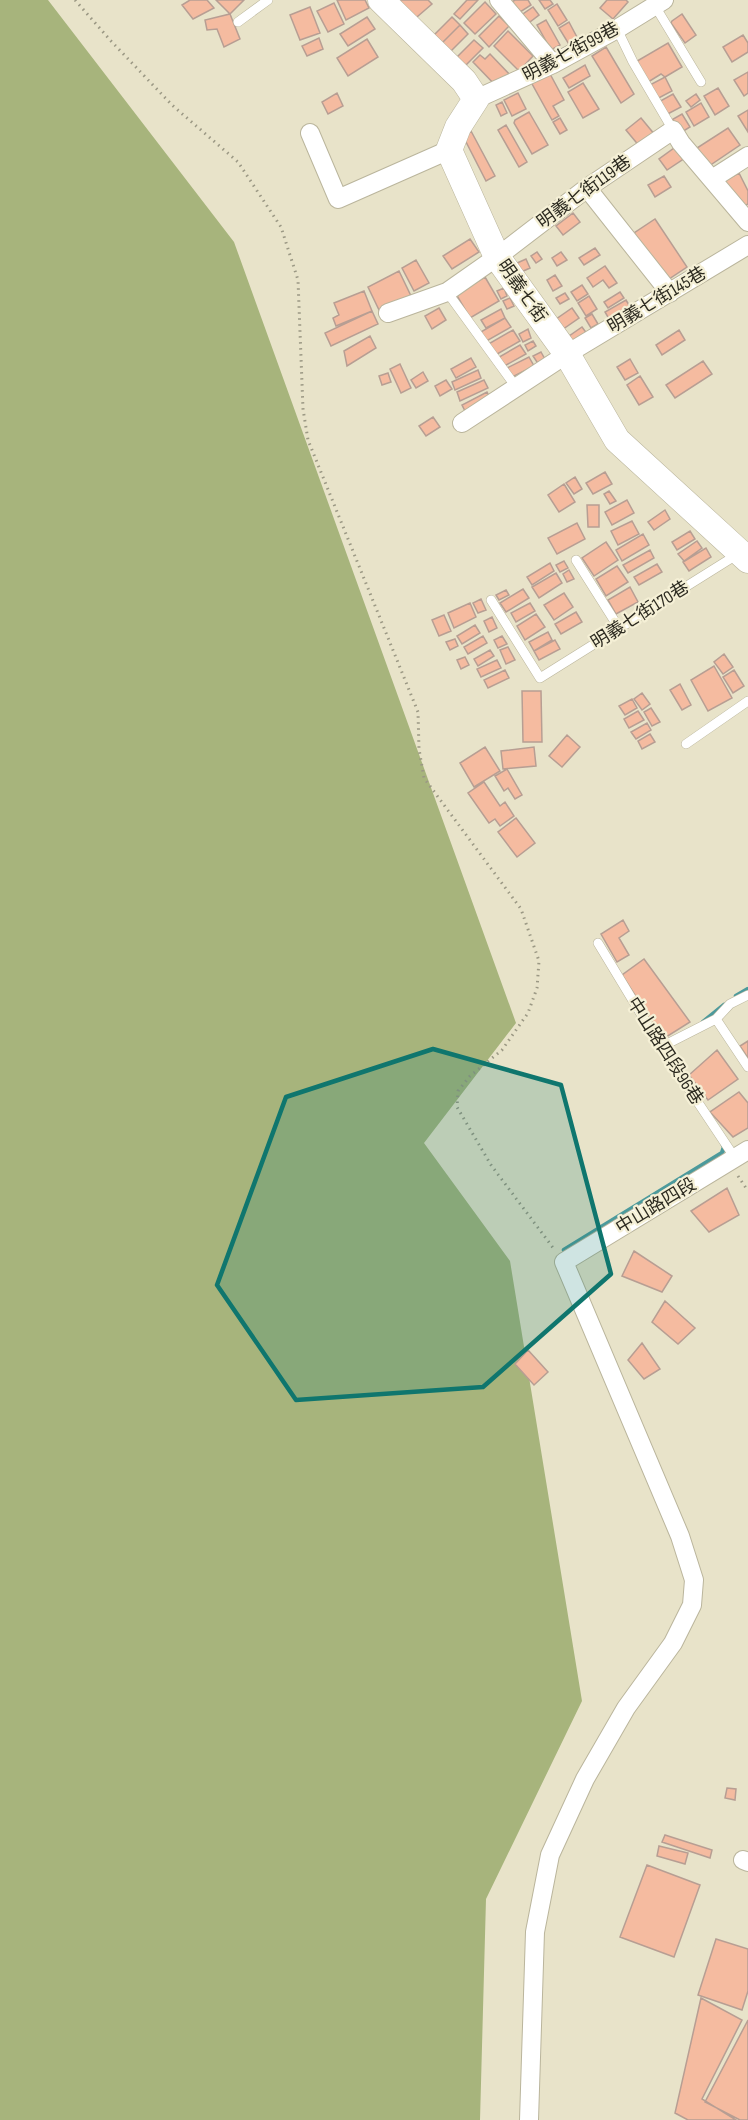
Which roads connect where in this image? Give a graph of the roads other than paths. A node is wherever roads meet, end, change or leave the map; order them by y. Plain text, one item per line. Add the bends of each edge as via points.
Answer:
1 (268, 0) edge
2 (381, 0) edge
3 (499, 0) edge
4 (659, 3) edge
5 (238, 22) dead end
6 (617, 29) junction
7 (553, 64) junction
8 (701, 82) dead end
9 (476, 99) junction
10 (673, 130) junction
11 (310, 133) dead end
12 (449, 150) junction
13 (748, 156) edge
14 (712, 179) junction
15 (587, 188) junction
16 (748, 222) edge
17 (748, 245) edge
18 (497, 257) junction
19 (447, 292) junction
20 (670, 292) junction
21 (388, 313) dead end
22 (567, 354) junction
23 (516, 387) junction
24 (462, 423) dead end
25 (744, 556) edge
26 (576, 560) dead end
27 (491, 600) dead end
28 (619, 628) junction
29 (748, 701) edge
30 (686, 744) dead end
31 (598, 943) dead end
32 (748, 995) edge
33 (716, 1019) junction
34 (661, 1047) junction
35 (748, 1067) edge
36 (742, 1154) edge
37 (529, 2120) edge

1 - 5 lane
2 - 9 street via 464,81
3 - 7 street
4 - 6 street, 明義七街99巷
4 - 8 lane
6 - 7 street, 明義七街99巷
6 - 10 lane
7 - 9 street, 明義七街99巷
9 - 12 street
10 - 14 street
10 - 15 street, 明義七街119巷
11 - 12 street via 338,199
12 - 18 street, 明義七街
13 - 14 street
14 - 16 street
15 - 18 street, 明義七街119巷
15 - 20 street
17 - 20 street, 明義七街145巷
18 - 19 street, 明義七街119巷
18 - 22 street, 明義七街
19 - 21 street, 明義七街119巷
19 - 23 lane
20 - 22 street, 明義七街145巷
22 - 23 street, 明義七街145巷
22 - 25 street, 明義七街 via 617,440
23 - 24 street, 明義七街145巷
25 - 28 lane, 明義七街170巷
26 - 28 lane
27 - 28 lane, 明義七街170巷 via 540,678
29 - 30 lane
31 - 34 lane, 中山路四段96巷
32 - 33 lane via 730,1004
33 - 34 lane
33 - 35 lane
34 - 36 lane, 中山路四段96巷
36 - 37 street, 中山路四段 via 564,1262 680,1536 694,1580 692,1605 673,1643 626,1708 585,1779 550,1855 535,1932

